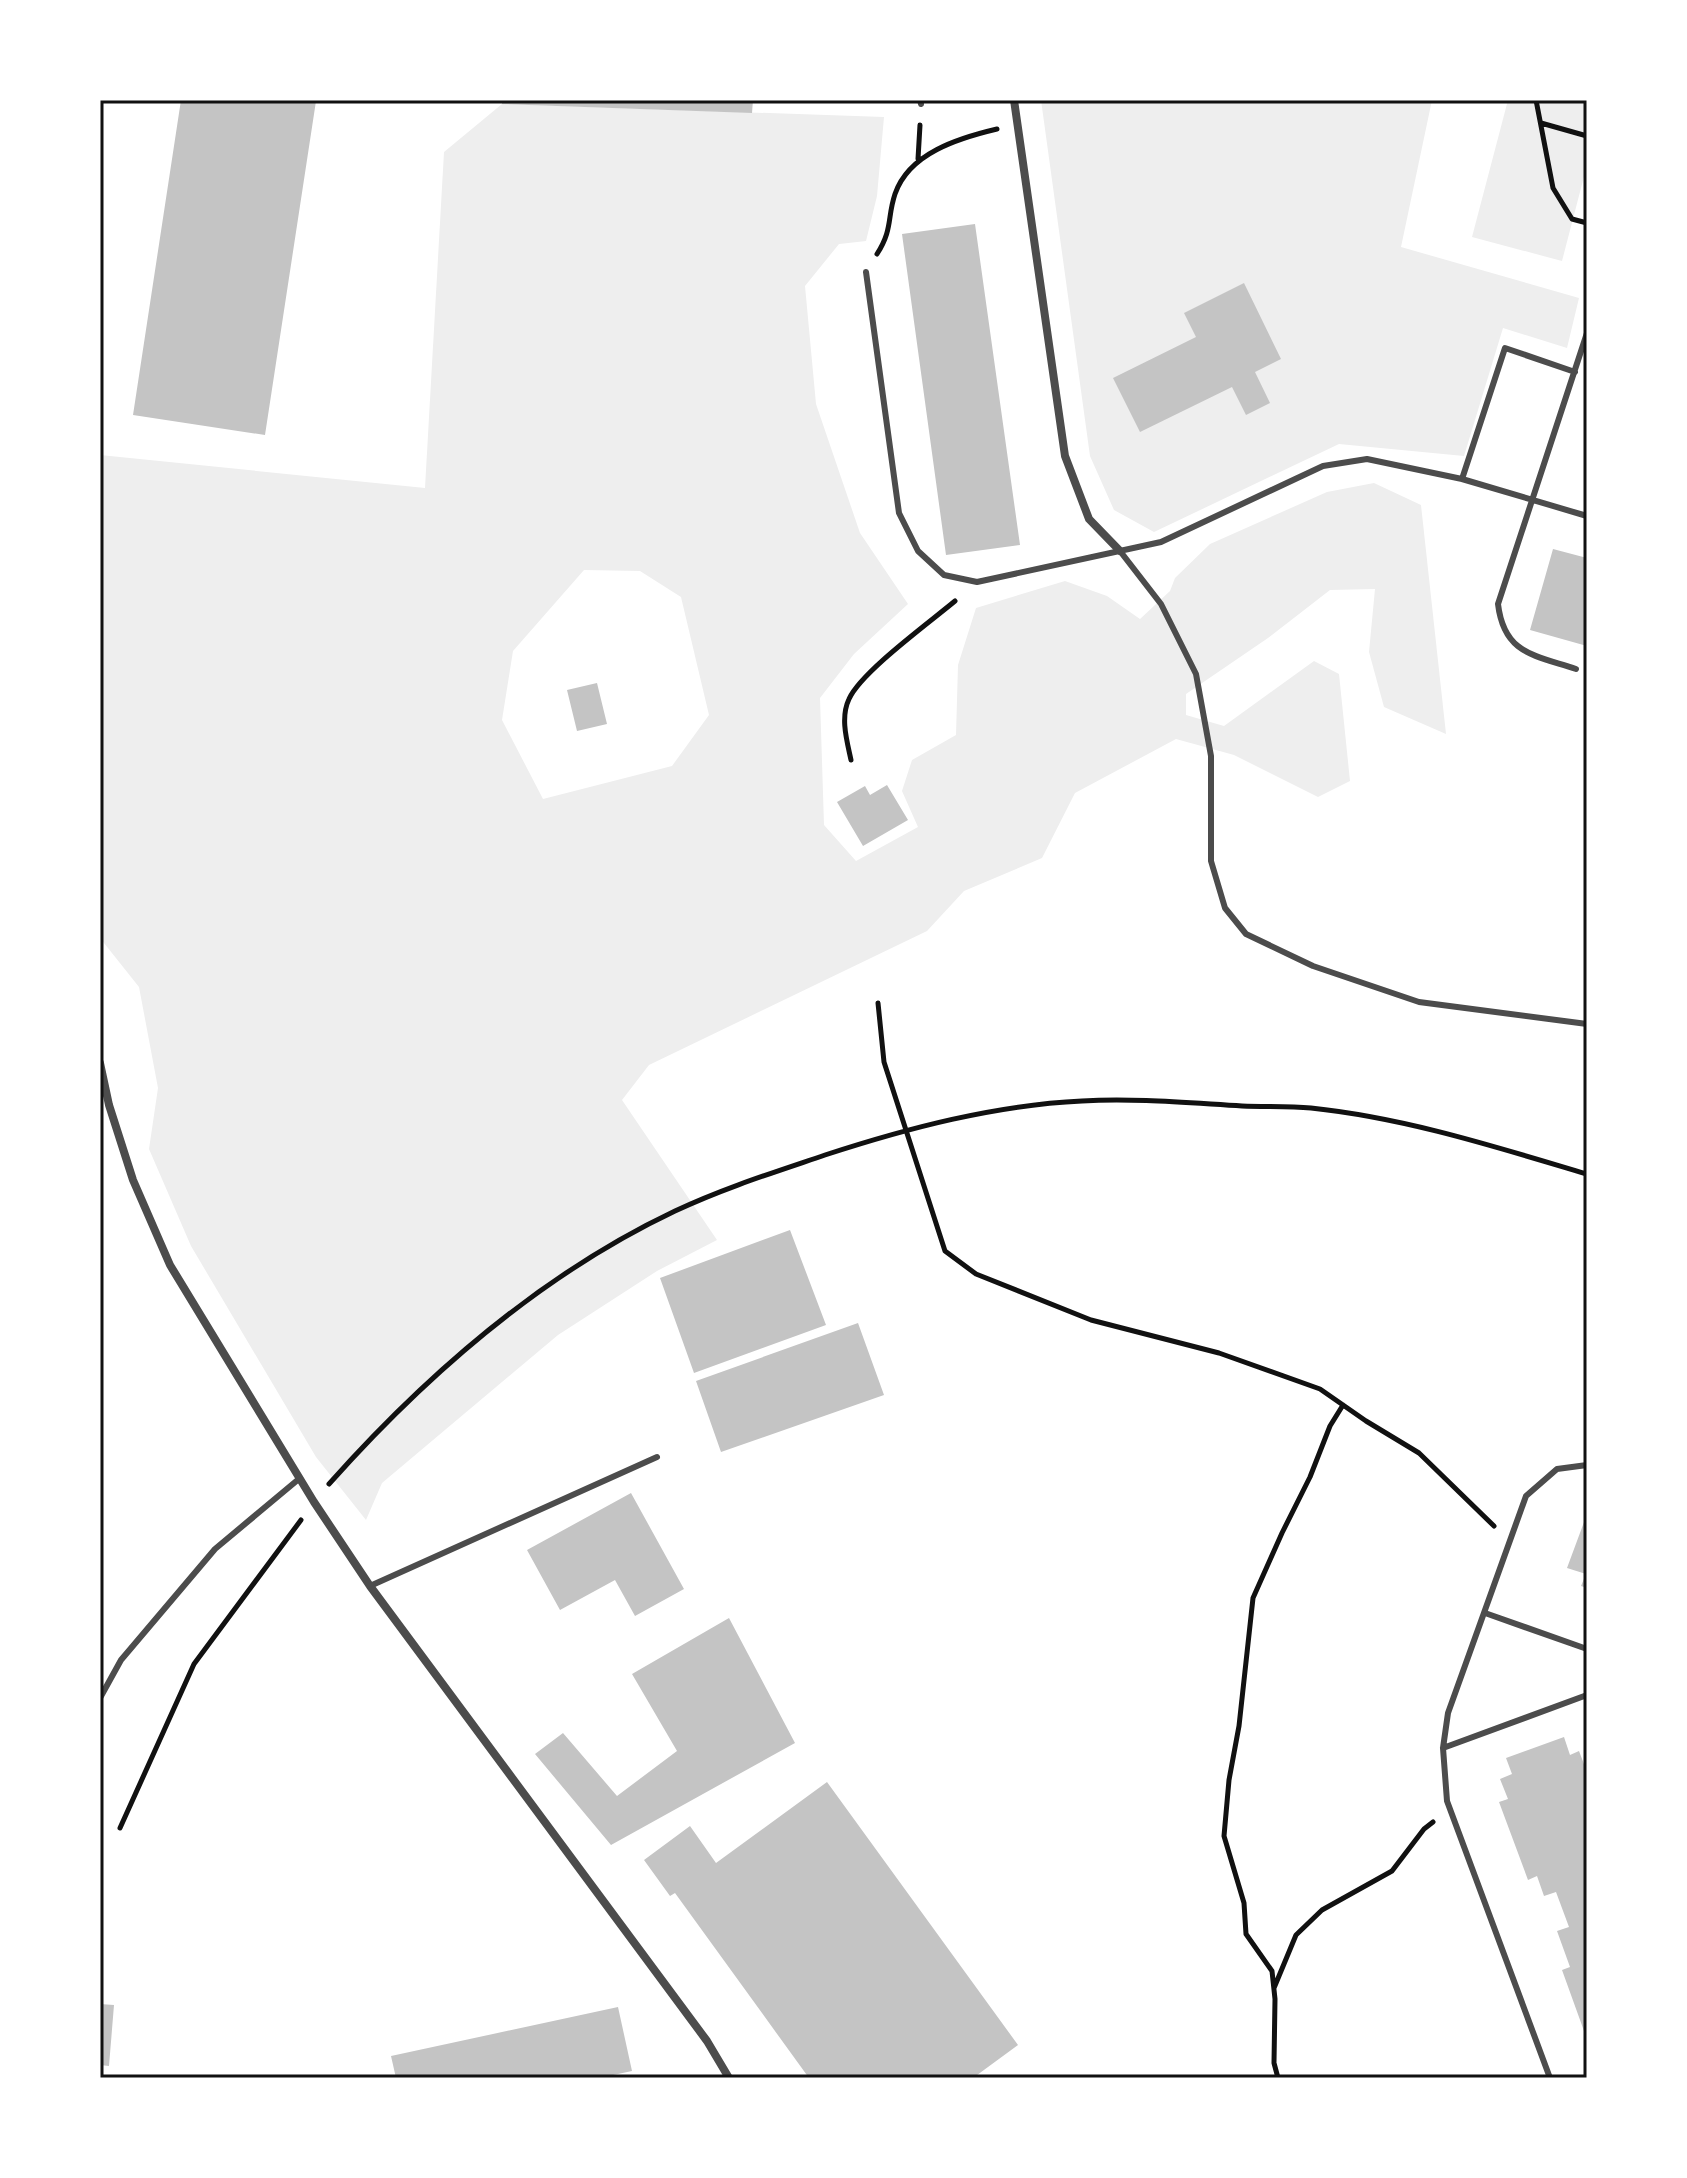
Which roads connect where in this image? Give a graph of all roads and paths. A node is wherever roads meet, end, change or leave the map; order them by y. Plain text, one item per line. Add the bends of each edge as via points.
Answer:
1 (1014, 100) edge
2 (1536, 100) edge
3 (920, 102) edge
4 (1541, 123) junction
5 (998, 129) dead end
6 (1587, 136) edge
7 (918, 160) junction
8 (1587, 223) edge
9 (866, 272) joint
10 (1587, 333) edge
11 (1575, 372) junction
12 (1462, 479) junction
13 (1531, 499) junction
14 (1587, 516) edge
15 (1120, 551) junction
16 (977, 582) junction
17 (1576, 669) dead end
18 (851, 760) dead end
19 (878, 1003) dead end
20 (1587, 1024) edge
21 (100, 1063) edge
22 (907, 1131) junction
23 (1587, 1174) edge
24 (1343, 1405) junction
25 (657, 1457) dead end
26 (1587, 1465) edge
27 (300, 1478) junction
28 (314, 1502) junction
29 (1510, 1541) junction
30 (370, 1586) junction
31 (1485, 1613) junction
32 (1587, 1649) edge
33 (1587, 1695) edge
34 (100, 1698) edge
35 (1443, 1748) junction
36 (1450, 1809) junction
37 (120, 1828) dead end
38 (1274, 1989) junction
39 (729, 2078) edge
40 (1278, 2078) edge
41 (1550, 2078) edge

1 - 15 street via 1065,456 1089,519
2 - 4 path
3 - 7 path
4 - 6 path
4 - 8 path via 1553,188 1572,219
5 - 7 path via 965,137
7 - 9 path via 895,192 888,237
9 - 16 lane via 899,513 918,551 944,575
10 - 11 lane
11 - 12 lane via 1505,348
11 - 13 lane
12 - 13 lane
12 - 15 lane via 1367,459 1323,466 1161,542
13 - 14 lane
13 - 17 lane via 1498,604 1500,625 1530,654
15 - 16 lane
15 - 20 lane via 1161,604 1196,674 1211,756 1211,861 1225,908 1246,934 1313,966 1419,1002
16 - 18 path via 875,668 849,698 844,725
19 - 22 path via 884,1062
21 - 27 street via 133,1180 170,1265
22 - 23 path via 1012,1108 1082,1101 1310,1108 1433,1129
22 - 24 path via 945,1251 976,1274 1091,1320 1219,1353 1320,1389
22 - 28 path via 742,1183 607,1247 481,1336 361,1448
24 - 29 path via 1419,1453
24 - 38 path via 1253,1598 1229,1780 1224,1836 1244,1903 1246,1934 1272,1971
25 - 30 lane
26 - 29 lane via 1557,1469 1526,1496
27 - 28 street
27 - 34 lane via 215,1549 121,1660
28 - 30 street
28 - 37 path via 194,1664
29 - 31 lane
30 - 39 street via 707,2041
31 - 32 lane
31 - 35 lane via 1448,1713
33 - 35 lane
35 - 36 lane
36 - 38 path via 1424,1829 1392,1871 1322,1910 1296,1935
36 - 41 lane
38 - 40 path

